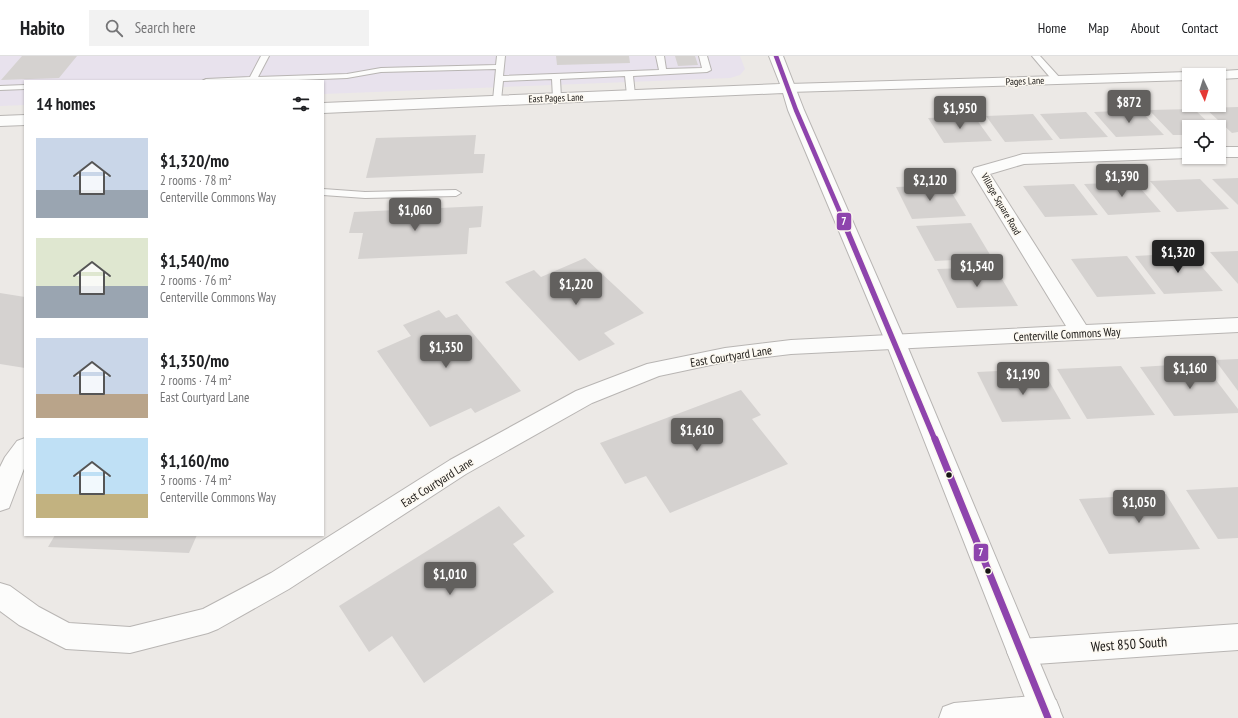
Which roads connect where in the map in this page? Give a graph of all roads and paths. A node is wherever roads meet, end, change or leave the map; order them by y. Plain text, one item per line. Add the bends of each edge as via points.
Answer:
1 (265, 56) edge
2 (501, 56) edge
3 (660, 56) edge
4 (703, 56) edge
5 (776, 56) edge
6 (1036, 56) edge
7 (500, 67) junction
8 (663, 72) junction
9 (629, 73) junction
10 (1226, 74) edge
11 (1238, 74) edge
12 (1182, 76) edge
13 (556, 77) junction
14 (499, 79) junction
15 (252, 80) edge
16 (1057, 80) junction
17 (24, 87) edge
18 (0, 88) edge
19 (789, 88) junction
20 (631, 95) junction
21 (557, 98) junction
22 (498, 100) junction
23 (324, 108) edge
24 (24, 120) edge
25 (0, 121) edge
26 (1226, 152) edge
27 (1238, 152) edge
28 (1182, 154) edge
29 (324, 192) edge
30 (456, 193) dead end
31 (1238, 325) edge
32 (1080, 333) junction
33 (896, 343) junction
34 (24, 449) edge
35 (0, 501) edge
36 (0, 595) edge
37 (1238, 636) edge
38 (1021, 652) junction
39 (1047, 714) edge
40 (954, 718) edge

1 - 15 lane
2 - 7 lane
3 - 8 lane
4 - 8 lane via 707,70
5 - 19 street
6 - 16 lane
7 - 14 lane
7 - 15 lane via 381,70 347,76
8 - 9 lane
9 - 13 lane
9 - 20 lane
10 - 11 street
12 - 16 street, Pages Lane
13 - 14 lane
13 - 21 lane
14 - 22 lane
16 - 19 street, Pages Lane
17 - 18 lane
19 - 20 street, East Pages Lane
19 - 33 street via 796,110
20 - 21 street, East Pages Lane
21 - 22 street, East Pages Lane
22 - 23 street, East Pages Lane
24 - 25 street
26 - 27 street
28 - 32 street, Village Square Road via 1023,159 980,172
29 - 30 lane via 365,195
31 - 32 street, Centerville Commons Way
32 - 33 street, Centerville Commons Way
33 - 36 street, East Courtyard Lane via 791,348 725,355 655,369 584,397 458,467 280,581 208,620 130,640 66,636 28,616
33 - 38 street
34 - 35 street via 13,464
37 - 38 street, West 850 South
38 - 39 street
39 - 40 street

